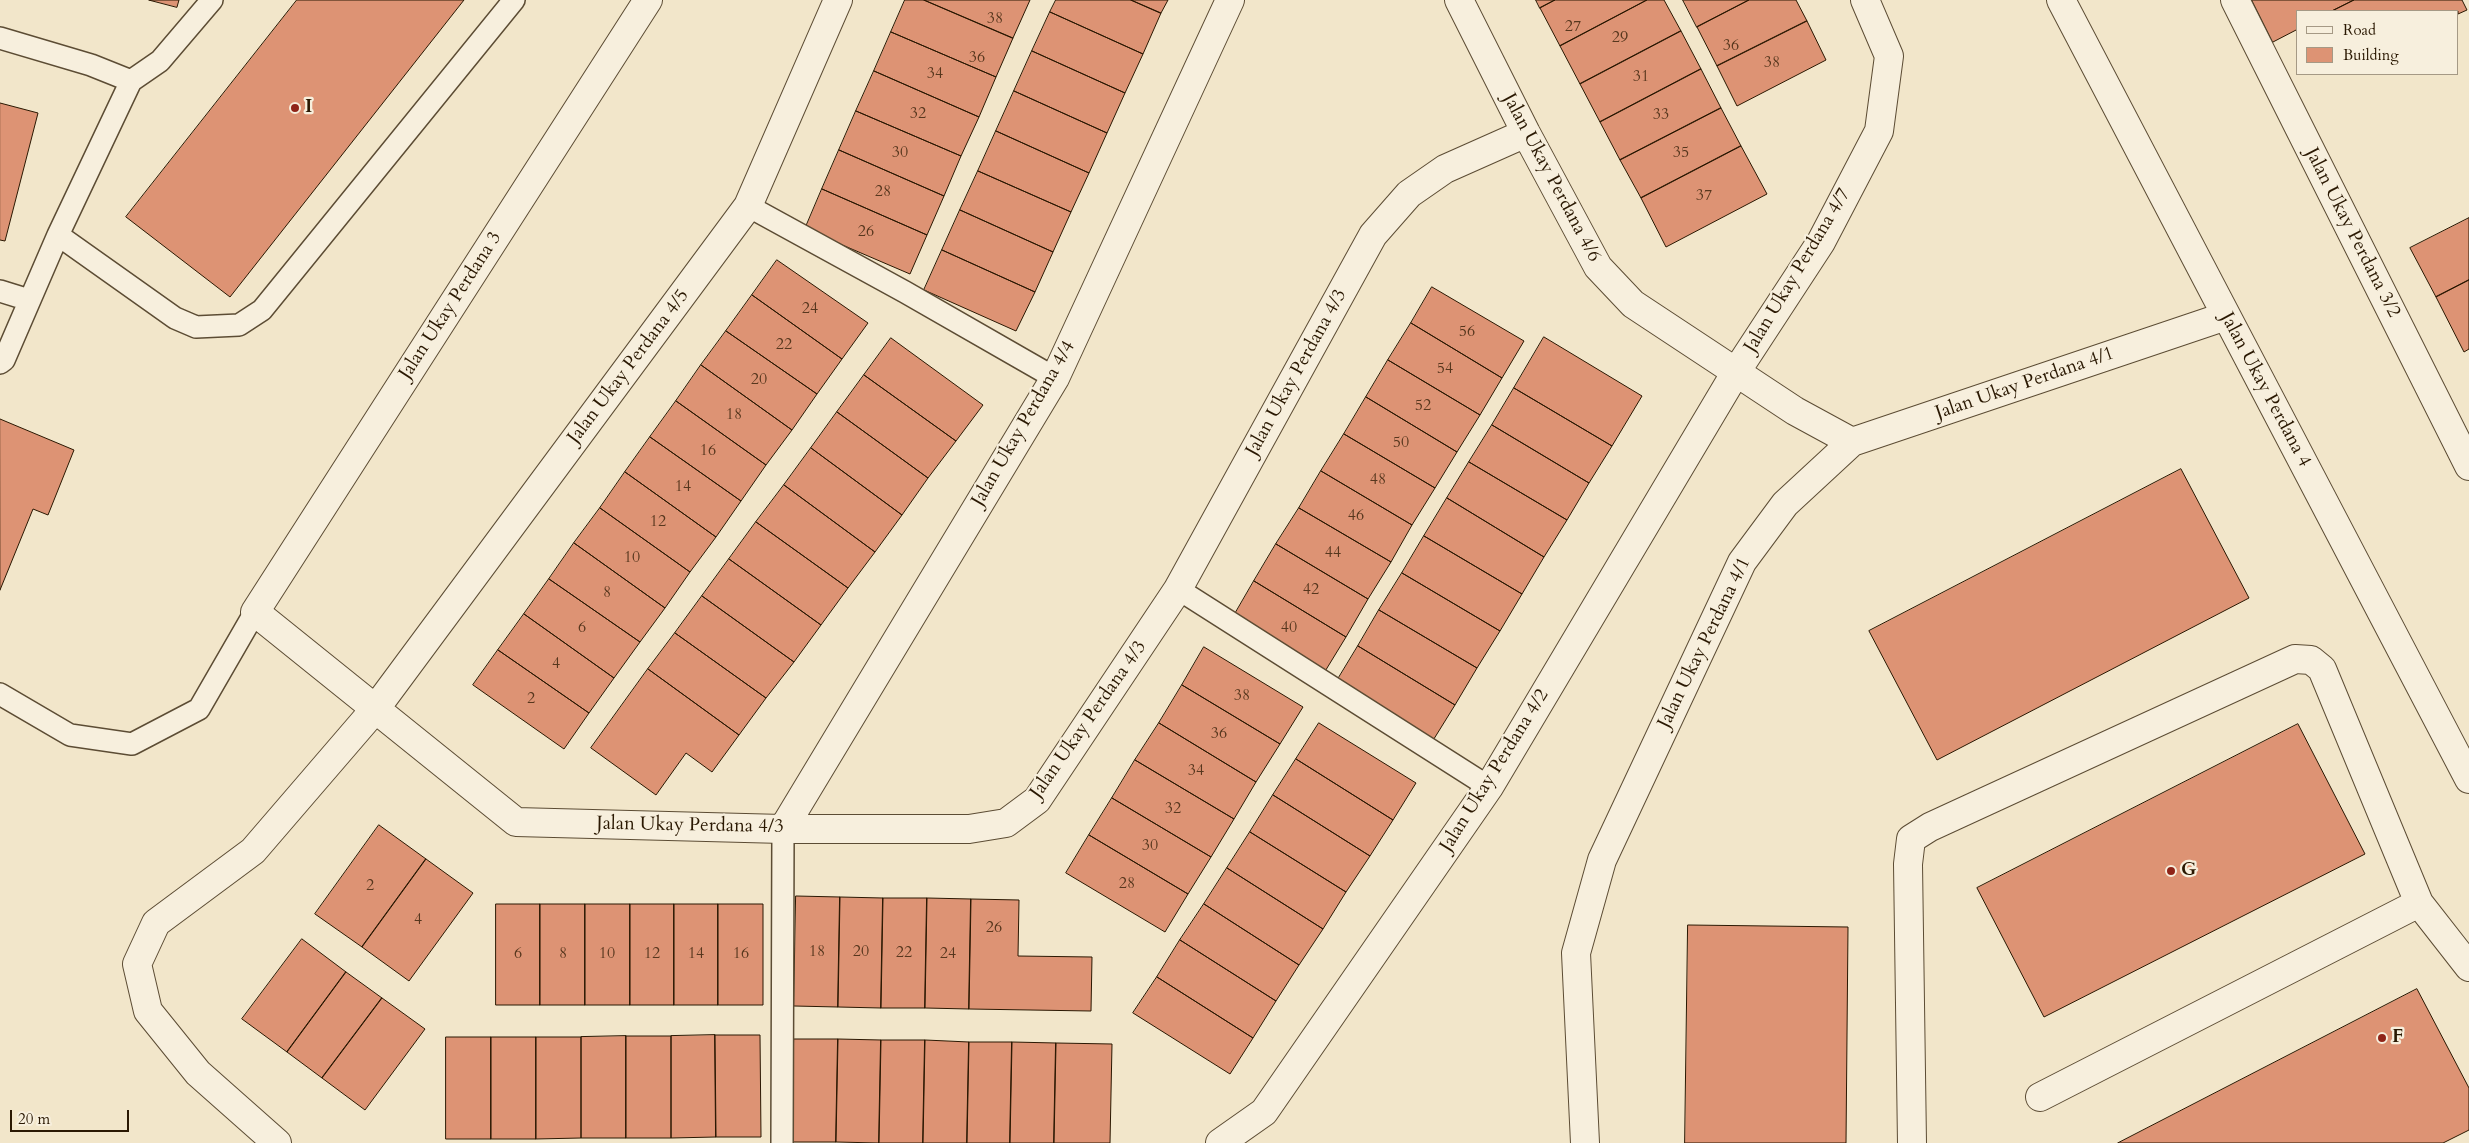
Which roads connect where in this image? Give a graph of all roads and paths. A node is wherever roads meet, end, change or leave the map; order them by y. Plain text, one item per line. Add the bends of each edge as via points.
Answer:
1 (212, 0) edge
2 (514, 0) edge
3 (648, 0) edge
4 (838, 0) edge
5 (1230, 0) edge
6 (1459, 0) edge
7 (1865, 0) edge
8 (2061, 0) edge
9 (2235, 0) edge
10 (0, 38) edge
11 (131, 81) junction
12 (1526, 133) junction
13 (748, 206) junction
14 (58, 235) junction
15 (0, 291) edge
16 (29, 300) junction
17 (2226, 316) junction
18 (0, 363) edge
19 (1736, 372) junction
20 (1055, 378) junction
21 (1852, 442) junction
22 (2469, 466) edge
23 (1178, 589) junction
24 (255, 612) junction
25 (0, 694) edge
26 (376, 708) junction
27 (2469, 779) edge
28 (1489, 786) junction
29 (783, 829) junction
30 (2419, 903) junction
31 (2469, 967) edge
32 (2040, 1097) dead end
33 (277, 1143) edge
34 (782, 1143) edge
35 (1220, 1143) edge
36 (1585, 1143) edge
37 (1912, 1143) edge

1 - 11 lane via 160,61
2 - 14 lane via 262,310 239,325 196,327 174,318
3 - 24 street, Jalan Ukay Perdana 3
4 - 13 street, Jalan Ukay Perdana 4/5
5 - 20 street, Jalan Ukay Perdana 4/4
6 - 12 street, Jalan Ukay Perdana 4/6
7 - 19 street, Jalan Ukay Perdana 4/7 via 1889,56 1879,131 1820,242
8 - 17 street, Jalan Ukay Perdana 4
9 - 22 street, Jalan Ukay Perdana 3/2
10 - 11 lane
11 - 14 lane
12 - 19 street, Jalan Ukay Perdana 4/6 via 1598,267 1633,304
12 - 23 street, Jalan Ukay Perdana 4/3 via 1445,169 1408,194 1373,235
13 - 20 lane
13 - 26 street, Jalan Ukay Perdana 4/5
14 - 16 lane
15 - 16 lane
16 - 18 lane
17 - 21 street, Jalan Ukay Perdana 4/1
17 - 27 street, Jalan Ukay Perdana 4
19 - 21 street, Jalan Ukay Perdana 4/6 via 1795,411
19 - 28 street, Jalan Ukay Perdana 4/2
20 - 29 street, Jalan Ukay Perdana 4/4
21 - 36 street, Jalan Ukay Perdana 4/1 via 1786,504 1742,562 1602,860 1576,953
23 - 28 lane
23 - 29 street, Jalan Ukay Perdana 4/3 via 1037,800 1006,823 969,829
24 - 25 lane via 199,709 132,744 70,734
24 - 26 street, Jalan Ukay Perdana 4/3
26 - 29 street, Jalan Ukay Perdana 4/3 via 516,822
26 - 33 street via 253,851 156,923 137,964 148,1011 198,1073
28 - 35 street, Jalan Ukay Perdana 4/2 via 1264,1112
29 - 34 lane
30 - 31 street
30 - 32 street
30 - 37 street via 2322,669 2310,660 2295,659 1930,827 1911,838 1908,864

